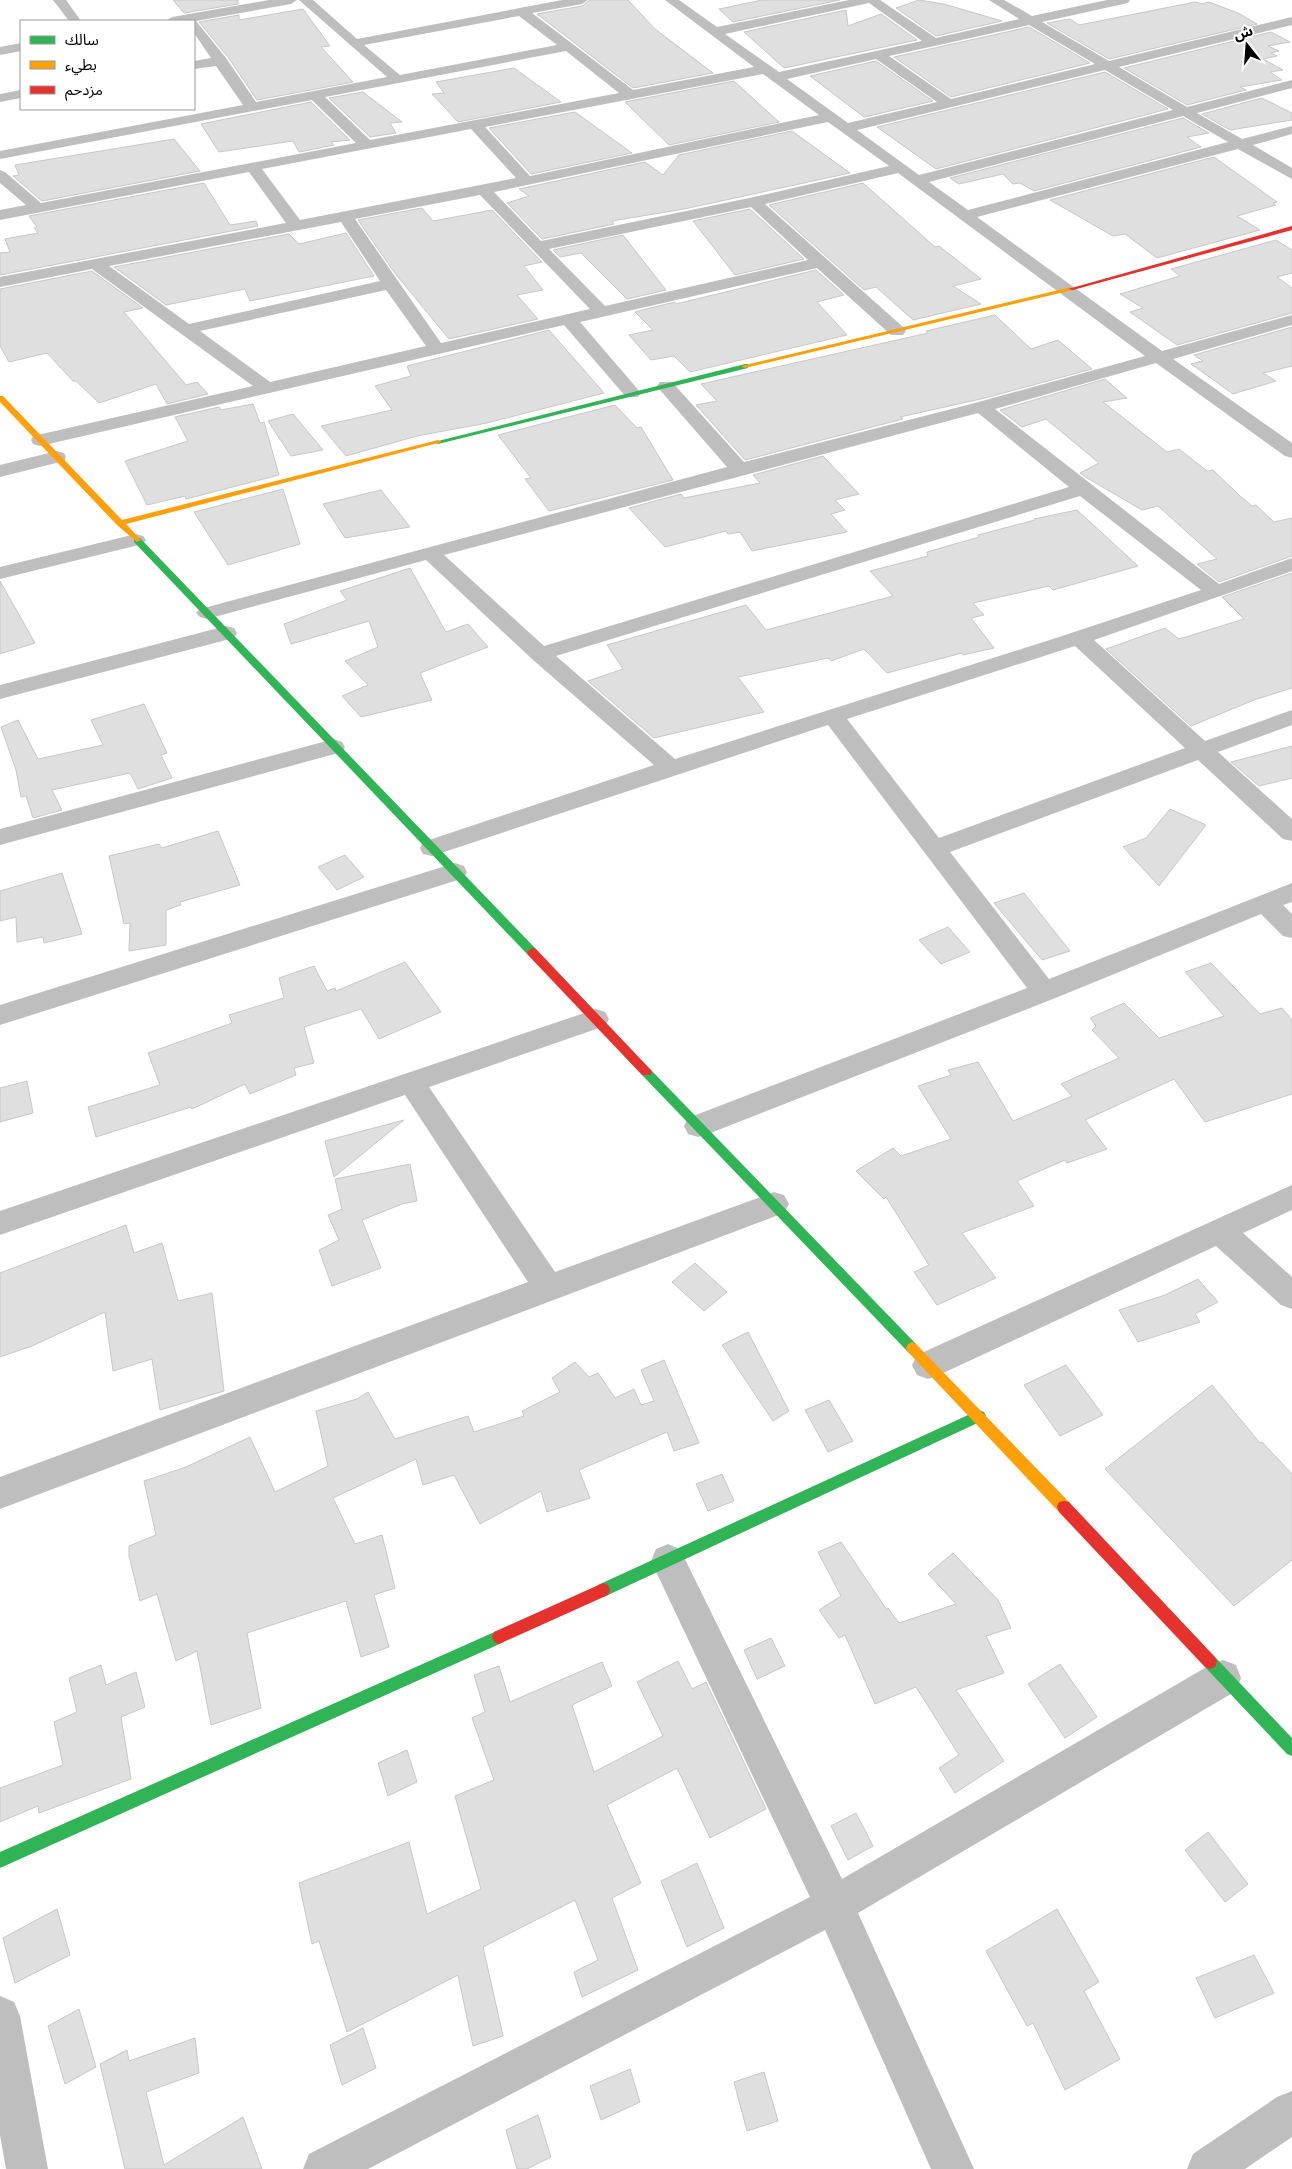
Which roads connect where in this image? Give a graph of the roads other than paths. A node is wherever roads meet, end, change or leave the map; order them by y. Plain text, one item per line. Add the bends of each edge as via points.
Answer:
1 (59, 0) edge
2 (292, 0) edge
3 (305, 0) edge
4 (582, 0) edge
5 (671, 0) edge
6 (867, 0) edge
7 (872, 0) edge
8 (995, 0) edge
9 (1124, 0) edge
10 (521, 11) junction
11 (74, 20) edge
12 (195, 20) edge
13 (1030, 20) junction
14 (1292, 21) edge
15 (195, 25) edge
16 (714, 32) junction
17 (354, 42) junction
18 (933, 42) junction
19 (20, 47) edge
20 (568, 47) junction
21 (0, 51) edge
22 (877, 54) junction
23 (221, 61) junction
24 (195, 65) edge
25 (1108, 66) junction
26 (771, 73) junction
27 (397, 79) junction
28 (1292, 84) edge
29 (20, 94) edge
30 (315, 95) junction
31 (631, 96) junction
32 (0, 98) edge
33 (949, 104) junction
34 (252, 107) junction
35 (1187, 112) junction
36 (831, 117) junction
37 (475, 125) junction
38 (846, 128) junction
39 (1292, 130) edge
40 (1242, 144) junction
41 (366, 145) junction
42 (0, 154) edge
43 (253, 167) junction
44 (901, 168) junction
45 (1292, 174) edge
46 (0, 175) edge
47 (526, 180) junction
48 (917, 180) junction
49 (483, 190) junction
50 (754, 202) junction
51 (38, 208) junction
52 (0, 215) edge
53 (966, 215) junction
54 (346, 217) junction
55 (296, 226) junction
56 (1292, 228) edge
57 (539, 246) junction
58 (820, 262) junction
59 (96, 264) junction
60 (0, 282) edge
61 (390, 284) junction
62 (1068, 290) junction
63 (602, 312) junction
64 (569, 320) junction
65 (1292, 320) edge
66 (188, 329) junction
67 (897, 330) junction
68 (436, 349) junction
69 (1160, 358) junction
70 (666, 386) junction
71 (266, 387) junction
72 (632, 393) junction
73 (1, 400) edge
74 (981, 407) junction
75 (40, 440) junction
76 (1287, 443) edge
77 (57, 457) junction
78 (740, 469) junction
79 (0, 471) edge
80 (1082, 489) junction
81 (120, 523) junction
82 (136, 540) junction
83 (430, 553) junction
84 (1292, 564) edge
85 (0, 573) edge
86 (1218, 592) junction
87 (207, 613) junction
88 (226, 633) junction
89 (1079, 638) junction
90 (540, 654) junction
91 (0, 692) edge
92 (833, 716) junction
93 (1292, 717) edge
94 (334, 747) junction
95 (1204, 751) junction
96 (670, 767) junction
97 (1292, 833) edge
98 (0, 838) edge
99 (432, 848) junction
100 (936, 848) junction
101 (455, 872) junction
102 (1292, 892) edge
103 (1265, 903) junction
104 (1292, 929) edge
105 (1044, 992) junction
106 (0, 1015) edge
107 (596, 1019) junction
108 (411, 1082) junction
109 (698, 1126) junction
110 (1292, 1197) edge
111 (774, 1204) junction
112 (0, 1223) edge
113 (1219, 1230) junction
114 (549, 1288) junction
115 (1292, 1296) edge
116 (928, 1365) junction
117 (979, 1416) junction
118 (0, 1493) edge
119 (668, 1561) junction
120 (1223, 1678) junction
121 (1292, 1749) edge
122 (0, 1860) edge
123 (834, 1905) junction
124 (0, 2016) edge
125 (1292, 2112) edge
126 (27, 2169) edge
127 (324, 2169) edge
128 (953, 2169) edge
129 (1208, 2169) edge

1 - 11 street
2 - 12 street
3 - 17 street
4 - 10 street
5 - 16 street
6 - 16 street
7 - 18 street
8 - 13 street
9 - 13 street
10 - 17 street
10 - 20 street
13 - 18 street
13 - 25 street
14 - 25 street
15 - 23 street
16 - 26 street
17 - 27 street
18 - 22 street
19 - 21 street
20 - 27 street
20 - 31 street
22 - 26 street
22 - 33 street
23 - 24 street
23 - 34 street
25 - 33 street
25 - 35 street
26 - 31 street
26 - 36 street
27 - 30 street
28 - 35 street
29 - 32 street
30 - 34 street
30 - 41 street
31 - 37 street
33 - 38 street
34 - 42 street
35 - 40 street
35 - 48 street
36 - 38 street
36 - 47 street
37 - 41 street
37 - 47 street
38 - 44 street
39 - 40 street
40 - 45 street
40 - 53 street
41 - 43 street
43 - 51 street
43 - 55 street
44 - 48 street
44 - 50 street
46 - 51 street
47 - 49 street
48 - 53 street
49 - 54 street
49 - 57 street
50 - 57 street
50 - 58 street
51 - 52 street
53 - 62 street
54 - 55 street
54 - 61 street
55 - 59 street
56 - 62 street
57 - 63 street
58 - 63 street
58 - 67 street
59 - 60 street
59 - 66 street
61 - 66 street
61 - 68 street
62 - 67 street
62 - 69 street
63 - 64 street
64 - 68 street
64 - 72 street
65 - 69 street
66 - 71 street
67 - 70 street
68 - 71 street
69 - 74 street
69 - 76 street
70 - 72 street
70 - 78 street
71 - 75 street
72 - 81 street
73 - 75 street
74 - 78 street
74 - 80 street
75 - 77 street
77 - 79 street
77 - 81 street
78 - 83 street
80 - 86 street
80 - 90 street
81 - 82 street
82 - 85 street
82 - 87 street
83 - 87 street
83 - 90 street
84 - 86 street
86 - 89 street
87 - 88 street
88 - 91 street
88 - 94 street
89 - 92 street
89 - 95 street
90 - 96 street
92 - 96 street
92 - 100 street
93 - 95 street
94 - 98 street
94 - 99 street
95 - 97 street
95 - 100 street
96 - 99 street
99 - 101 street
100 - 105 street
101 - 106 street
101 - 107 street
102 - 103 street
103 - 104 street
103 - 105 street
105 - 109 street
107 - 108 street
107 - 109 street
108 - 112 street
108 - 114 street
109 - 111 street
110 - 113 street
111 - 114 street
111 - 116 street
113 - 115 street
113 - 116 street
114 - 118 street
116 - 117 street
117 - 119 street
117 - 120 street
119 - 122 street
119 - 123 street
120 - 121 street
120 - 123 street
123 - 127 street
123 - 128 street
124 - 126 street
125 - 129 street

